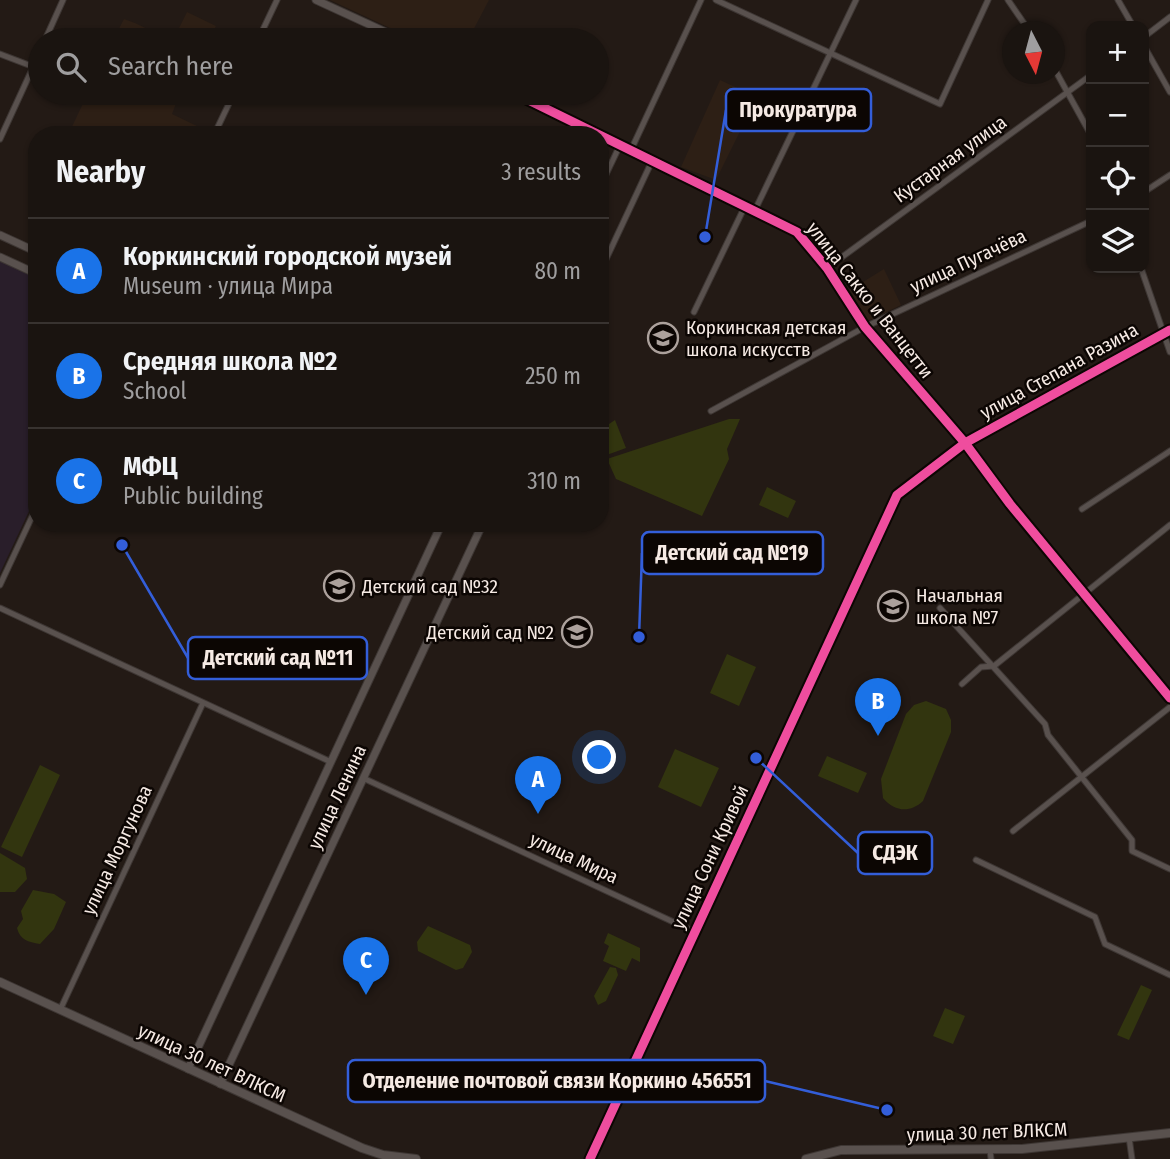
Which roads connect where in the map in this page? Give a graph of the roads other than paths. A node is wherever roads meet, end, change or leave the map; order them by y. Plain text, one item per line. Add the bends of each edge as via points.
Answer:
1 (63, 0) edge
2 (277, 0) edge
3 (316, 0) edge
4 (701, 0) edge
5 (716, 0) edge
6 (856, 0) edge
7 (988, 0) edge
8 (1008, 0) edge
9 (1118, 0) edge
10 (1170, 17) edge
11 (1022, 21) edge
12 (1130, 21) edge
13 (50, 28) edge
14 (264, 28) edge
15 (377, 28) edge
16 (1149, 33) edge
17 (832, 52) junction
18 (0, 54) edge
19 (1149, 55) edge
20 (28, 66) edge
21 (1086, 79) edge
22 (28, 81) edge
23 (1065, 83) edge
24 (1070, 91) junction
25 (1170, 92) edge
26 (228, 105) edge
27 (538, 105) edge
28 (1086, 125) edge
29 (218, 126) edge
30 (581, 126) edge
31 (0, 139) edge
32 (609, 140) edge
33 (620, 145) junction
34 (631, 150) junction
35 (652, 161) junction
36 (609, 168) edge
37 (1170, 175) edge
38 (1149, 189) edge
39 (745, 206) junction
40 (755, 210) junction
41 (1086, 223) edge
42 (0, 235) edge
43 (28, 248) edge
44 (609, 253) edge
45 (0, 257) edge
46 (827, 268) junction
47 (28, 270) edge
48 (1143, 273) edge
49 (694, 312) dead end
50 (865, 327) junction
51 (1170, 330) edge
52 (1162, 334) junction
53 (1170, 352) edge
54 (711, 411) dead end
55 (965, 443) junction
56 (1170, 451) edge
57 (1082, 509) dead end
58 (28, 525) edge
59 (1169, 528) edge
60 (438, 532) edge
61 (479, 532) edge
62 (0, 585) edge
63 (1083, 593) junction
64 (0, 608) edge
65 (940, 608) dead end
66 (994, 666) junction
67 (962, 684) dead end
68 (1170, 698) edge
69 (203, 703) junction
70 (1170, 707) edge
71 (331, 762) junction
72 (363, 778) junction
73 (1083, 778) junction
74 (1013, 831) dead end
75 (976, 860) dead end
76 (1170, 869) edge
77 (695, 932) junction
78 (1170, 975) edge
79 (0, 982) edge
80 (60, 1010) junction
81 (188, 1069) junction
82 (220, 1084) junction
83 (1170, 1133) edge
84 (1129, 1137) junction
85 (991, 1155) edge
86 (416, 1159) edge
87 (590, 1159) edge
88 (806, 1159) edge
89 (1132, 1159) edge

1 - 13 street
2 - 14 street
3 - 15 street
4 - 34 street
5 - 17 street
6 - 17 street
7 - 17 street via 940,104
8 - 11 street
9 - 12 street
10 - 16 street
17 - 40 street
18 - 20 street
19 - 25 street
21 - 24 street, Кустарная улица
22 - 31 street
23 - 24 street
24 - 28 street
24 - 46 street, Кустарная улица
26 - 29 street
27 - 30 street, улица Сакко и Ванцетти
32 - 33 street, улица Сакко и Ванцетти
33 - 34 street, улица Сакко и Ванцетти
33 - 36 street
34 - 35 street, улица Сакко и Ванцетти
35 - 39 street, улица Сакко и Ванцетти
35 - 44 street
37 - 38 street
39 - 40 street, улица Сакко и Ванцетти
39 - 49 street
40 - 46 street, улица Сакко и Ванцетти via 797,232
41 - 50 street, улица Пугачёва
42 - 43 street
45 - 47 street
46 - 50 street, улица Сакко и Ванцетти
48 - 52 street
50 - 54 street, улица Пугачёва
50 - 55 street, улица Сакко и Ванцетти
51 - 52 street, улица Степана Разина
52 - 53 street
52 - 55 street, улица Степана Разина
55 - 63 street, улица Сакко и Ванцетти
55 - 77 street, улица Сони Кривой via 897,495
56 - 57 street
58 - 62 street
59 - 63 street
60 - 71 street, улица Ленина
61 - 72 street, улица Ленина
63 - 66 street
63 - 68 street, улица Сакко и Ванцетти
64 - 69 street
65 - 66 street
66 - 67 street via 981,667
66 - 73 street via 1045,724 1048,735
69 - 71 street
69 - 80 street, улица Моргунова
70 - 73 street
71 - 81 street, улица Ленина
72 - 77 street, улица Мира
72 - 82 street, улица Ленина
73 - 74 street
73 - 76 street via 1132,840 1132,851
75 - 78 street via 1095,917 1105,944
77 - 87 street, улица Сони Кривой
79 - 80 main road, улица 30 лет ВЛКСМ
80 - 81 main road, улица 30 лет ВЛКСМ
81 - 82 main road, улица 30 лет ВЛКСМ
82 - 86 main road, улица 30 лет ВЛКСМ via 362,1148
83 - 84 main road, улица 30 лет ВЛКСМ
84 - 85 main road, улица 30 лет ВЛКСМ
84 - 89 street
85 - 88 main road, улица 30 лет ВЛКСМ via 841,1150

